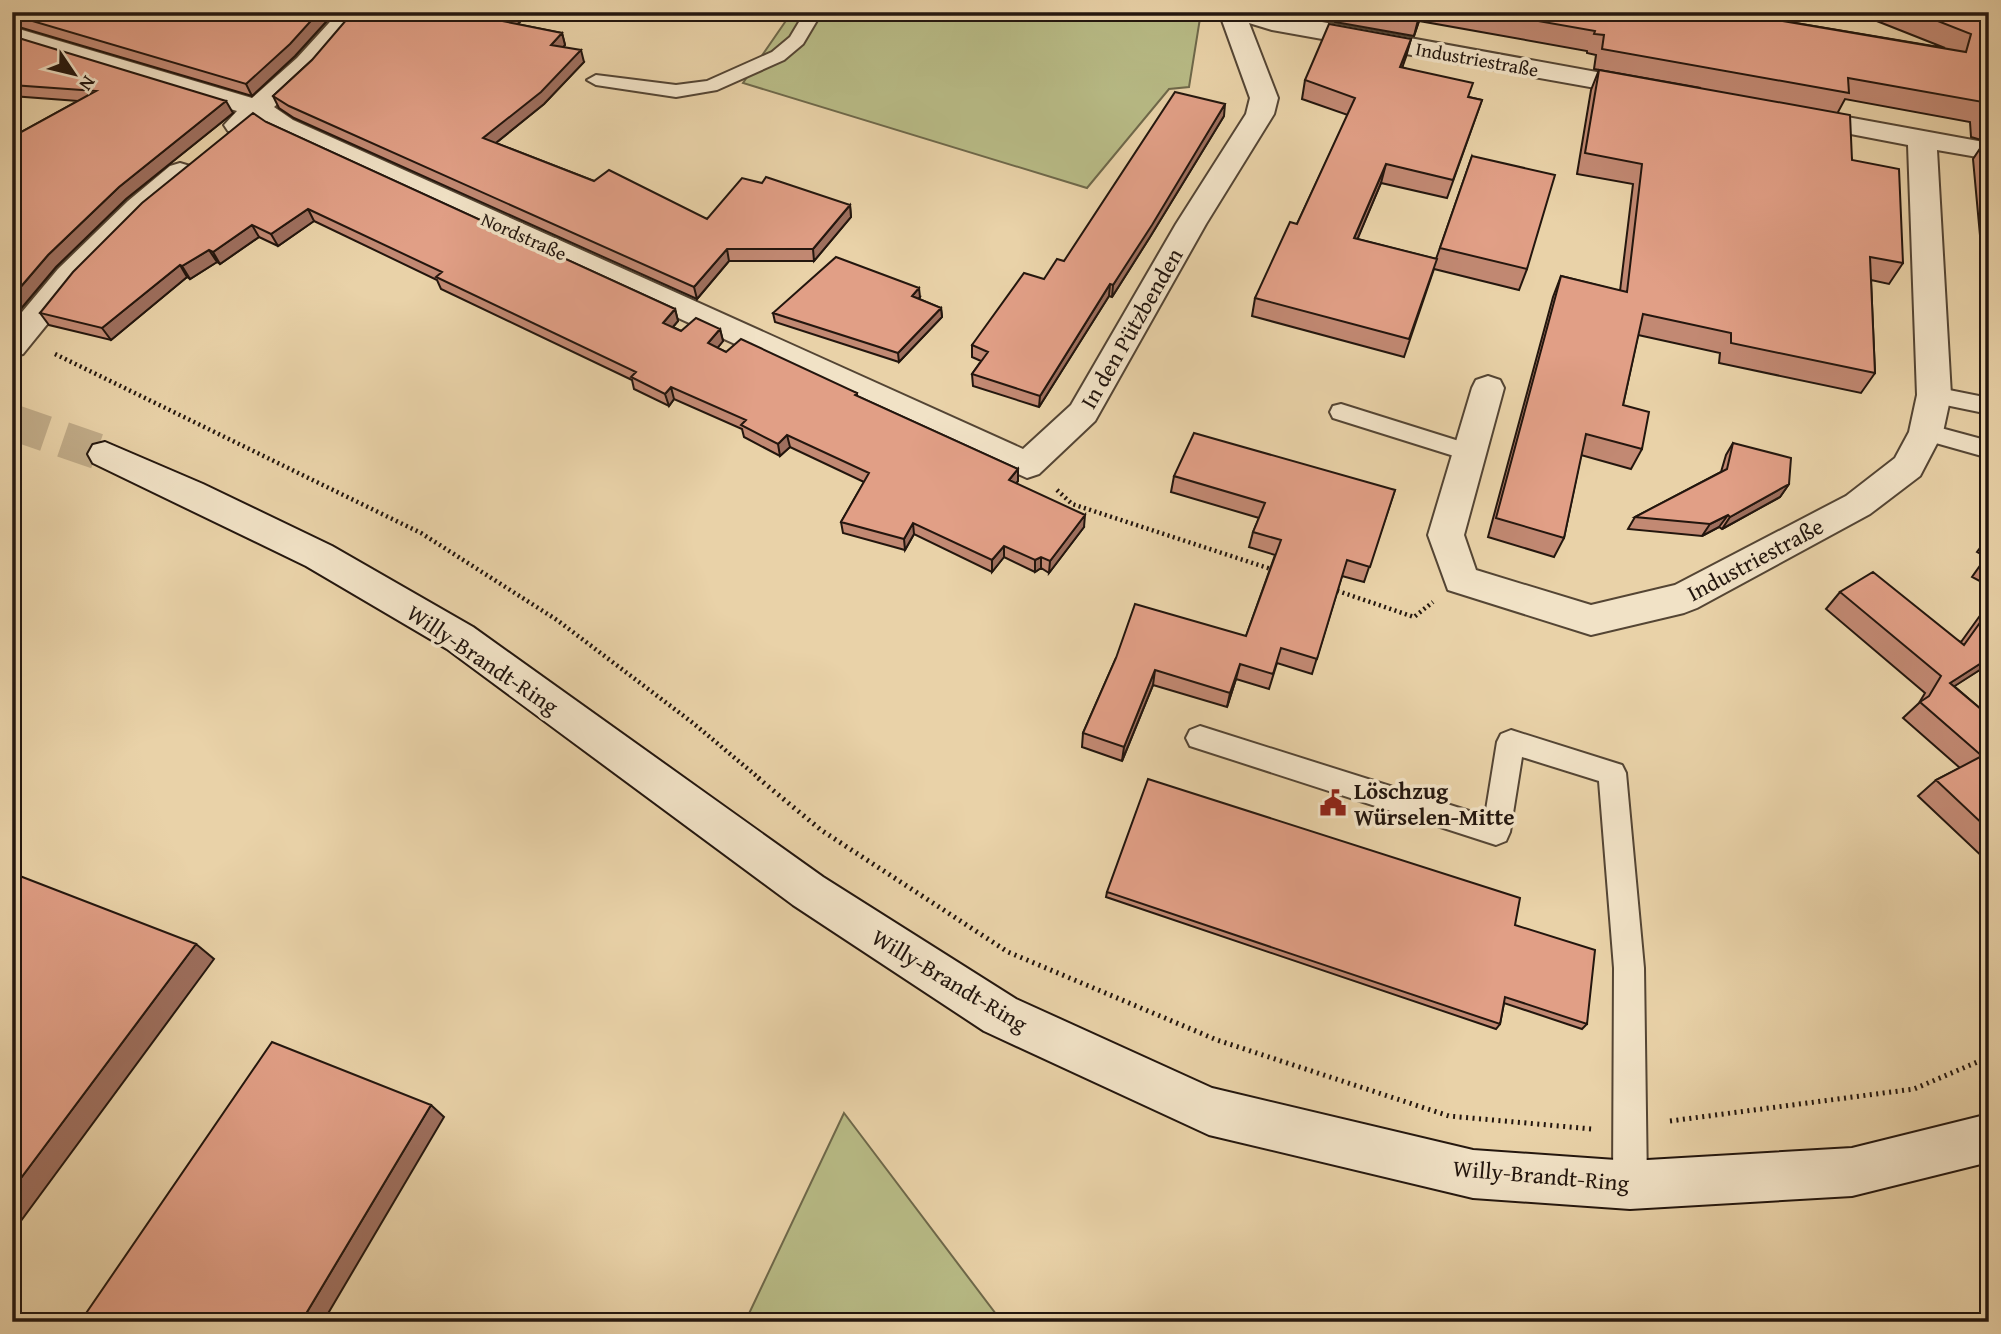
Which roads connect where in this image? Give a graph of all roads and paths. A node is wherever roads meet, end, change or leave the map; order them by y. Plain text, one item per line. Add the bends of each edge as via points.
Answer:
1 (354, 12) edge
2 (814, 12) edge
3 (1232, 12) edge
4 (1240, 12) edge
5 (12, 34) edge
6 (596, 80) dead end
7 (1665, 92) edge
8 (258, 109) junction
9 (1773, 112) edge
10 (1922, 138) junction
11 (1989, 151) edge
12 (17, 342) edge
13 (1488, 388) dead end
14 (1934, 395) junction
15 (1989, 406) edge
16 (1340, 412) dead end
17 (1926, 432) junction
18 (1989, 450) edge
19 (1470, 453) junction
20 (105, 454) tunnel mouth
21 (1027, 465) junction
22 (1283, 573) edge
23 (1461, 580) junction
24 (1322, 586) edge
25 (1200, 738) dead end
26 (1989, 1057) edge
27 (1628, 1126) junction
28 (1989, 1139) edge
29 (1630, 1185) junction

1 - 8 street
2 - 6 lane via 797,40 778,56 710,86 676,91
3 - 21 street, In den Pützbenden via 1264,98 1260,114 1083,413
4 - 7 street, Industriestraße via 1272,22
5 - 8 street, Nordstraße
8 - 12 street via 138,207 69,275
8 - 21 street, Nordstraße via 283,126
9 - 10 street
10 - 11 street
10 - 14 street, Industriestraße
12 - 27 path via 421,533 557,620 693,723 821,830 1007,952 1217,1040 1449,1116 1584,1130
13 - 19 street
14 - 15 lane
14 - 17 street, Industriestraße
16 - 19 lane
17 - 18 lane
17 - 23 street, Industriestraße via 1908,467 1858,505 1684,598 1591,620
19 - 23 street via 1446,535
20 - 29 street, Willy-Brandt-Ring via 319,556 460,638 808,891 1000,1016 1209,1111 1473,1174
21 - 22 path via 1072,504
23 - 24 path via 1414,617
25 - 27 lane via 1496,832 1511,742 1612,773 1629,968
26 - 27 path via 1914,1089
27 - 29 lane
28 - 29 street, Willy-Brandt-Ring via 1852,1172

